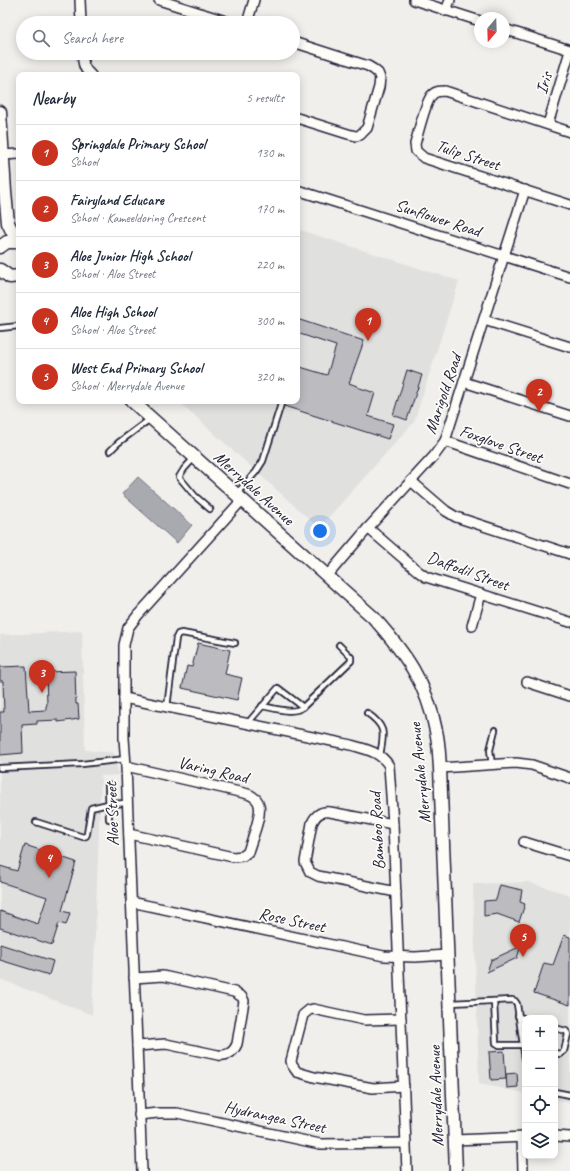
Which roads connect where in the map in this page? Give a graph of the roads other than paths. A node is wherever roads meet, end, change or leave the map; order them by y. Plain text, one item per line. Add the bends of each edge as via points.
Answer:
1 (80, 0) edge
2 (159, 0) edge
3 (254, 0) edge
4 (414, 0) edge
5 (450, 0) edge
6 (446, 11) junction
7 (81, 16) edge
8 (210, 16) edge
9 (249, 16) edge
10 (474, 19) edge
11 (510, 31) edge
12 (300, 44) edge
13 (570, 50) edge
14 (83, 60) edge
15 (87, 72) edge
16 (0, 112) edge
17 (300, 119) edge
18 (548, 124) junction
19 (570, 132) edge
20 (16, 154) edge
21 (2, 155) junction
22 (525, 190) junction
23 (300, 191) edge
24 (570, 205) edge
25 (16, 238) edge
26 (16, 241) edge
27 (0, 247) edge
28 (504, 256) junction
29 (7, 274) edge
30 (570, 277) edge
31 (16, 284) edge
32 (484, 320) junction
33 (16, 326) edge
34 (0, 328) edge
35 (570, 347) edge
36 (464, 382) junction
37 (136, 404) edge
38 (281, 404) edge
39 (570, 416) edge
40 (152, 418) junction
41 (445, 441) junction
42 (110, 451) dead end
43 (195, 457) junction
44 (411, 481) junction
45 (570, 484) edge
46 (239, 497) junction
47 (210, 509) dead end
48 (368, 528) junction
49 (570, 554) edge
50 (327, 576) junction
51 (481, 594) junction
52 (570, 622) edge
53 (472, 626) dead end
54 (235, 643) dead end
55 (339, 645) dead end
56 (527, 682) dead end
57 (570, 696) edge
58 (124, 698) junction
59 (262, 706) junction
60 (167, 707) junction
61 (303, 707) junction
62 (367, 713) dead end
63 (247, 724) junction
64 (495, 730) dead end
65 (380, 755) junction
66 (126, 762) junction
67 (492, 765) junction
68 (0, 768) edge
69 (440, 768) junction
70 (570, 778) edge
71 (108, 785) dead end
72 (128, 803) junction
73 (108, 804) junction
74 (109, 819) dead end
75 (36, 822) dead end
76 (393, 824) junction
77 (129, 834) junction
78 (524, 842) dead end
79 (570, 856) edge
80 (396, 892) junction
81 (131, 902) junction
82 (447, 955) junction
83 (399, 957) junction
84 (134, 978) junction
85 (494, 1001) junction
86 (449, 1003) junction
87 (518, 1016) junction
88 (522, 1017) edge
89 (401, 1019) junction
90 (558, 1029) edge
91 (522, 1035) edge
92 (522, 1044) edge
93 (137, 1046) junction
94 (558, 1053) edge
95 (404, 1086) junction
96 (558, 1093) edge
97 (570, 1095) edge
98 (139, 1115) junction
99 (558, 1136) edge
100 (522, 1137) edge
101 (570, 1137) edge
102 (454, 1140) junction
103 (406, 1143) junction
104 (523, 1159) edge
105 (142, 1171) edge
106 (407, 1171) edge
107 (456, 1171) edge
108 (523, 1171) edge

1 - 7 street
2 - 8 street
3 - 9 street
4 - 6 street
5 - 6 street
6 - 10 street
11 - 13 street
12 - 17 street via 368,66 376,71 380,78 367,128 360,135 348,134
13 - 18 street, Iris
14 - 15 street
16 - 21 street
18 - 19 street, Tulip Street
18 - 22 street, Tulip Street via 445,91 434,92 429,99 415,144 417,154
20 - 21 street
21 - 25 street via 8,224
22 - 24 street, Tulip Street
22 - 28 street, Marigold Road
23 - 28 street, Sunflower Road
26 - 27 street via 7,242
28 - 30 street, Sunflower Road
28 - 32 street, Marigold Road
29 - 31 street
32 - 35 street
32 - 36 street, Marigold Road
33 - 34 lane
36 - 39 street
36 - 41 street, Marigold Road
37 - 40 street, Merrydale Avenue
38 - 46 lane via 265,456
40 - 42 lane via 118,442
40 - 43 street, Merrydale Avenue
41 - 44 street, Marigold Road
41 - 45 street, Foxglove Street
43 - 46 street, Merrydale Avenue
43 - 47 lane via 179,477
44 - 48 street, Marigold Road
44 - 49 street via 456,517
46 - 50 street, Merrydale Avenue
46 - 58 street, Aloe Street via 128,628 123,650
48 - 50 street, Marigold Road
48 - 51 street, Daffodil Street via 419,572
50 - 69 street, Merrydale Avenue via 373,617 396,643 413,669 427,697 434,720
51 - 52 street, Daffodil Street
51 - 53 street
54 - 60 lane via 178,634
55 - 61 lane via 351,657 350,661
56 - 57 street
58 - 60 street
58 - 66 street, Aloe Street
59 - 61 lane via 291,711
59 - 61 lane via 278,688
59 - 63 lane
60 - 63 street
62 - 65 lane via 380,724 383,738
63 - 65 street via 350,745
64 - 67 lane via 490,750
65 - 76 street, Bamboo Road via 389,766
66 - 68 lane
66 - 72 street, Aloe Street
66 - 77 street, Varing Road via 248,794 254,797 260,806 248,852 243,856 233,857
67 - 69 street
67 - 70 street via 524,764
69 - 82 street, Merrydale Avenue
71 - 73 lane
72 - 73 lane
72 - 77 street, Aloe Street
73 - 74 lane
73 - 75 lane via 91,808 87,834 84,838
76 - 80 street, Bamboo Road
76 - 80 street via 323,811 314,817 312,822 305,862 310,872 318,876
77 - 81 street, Aloe Street
78 - 79 street
80 - 83 street, Bamboo Road
81 - 83 street, Rose Street
81 - 84 street, Aloe Street
82 - 83 street, Rose Street
82 - 86 street, Merrydale Avenue
83 - 89 street, Bamboo Road
84 - 93 street, Aloe Street
84 - 93 street via 163,976 234,992 244,1001 237,1044 230,1054 224,1056 166,1044
85 - 86 lane
85 - 87 lane via 515,1001
85 - 92 lane via 496,1044
86 - 102 street, Merrydale Avenue
87 - 88 lane
87 - 91 lane
89 - 95 street, Bamboo Road
89 - 95 street via 364,1020 309,1010 303,1015 291,1061 297,1072 314,1077 373,1088
90 - 94 lane via 568,1034 562,1053
93 - 98 street, Aloe Street
95 - 103 street, Bamboo Road
96 - 97 lane
98 - 103 street, Hydrangea Street via 177,1114 320,1144
98 - 105 street, Aloe Street
99 - 101 street
100 - 102 street
102 - 107 street, Merrydale Avenue
103 - 106 street, Bamboo Road
104 - 108 street

